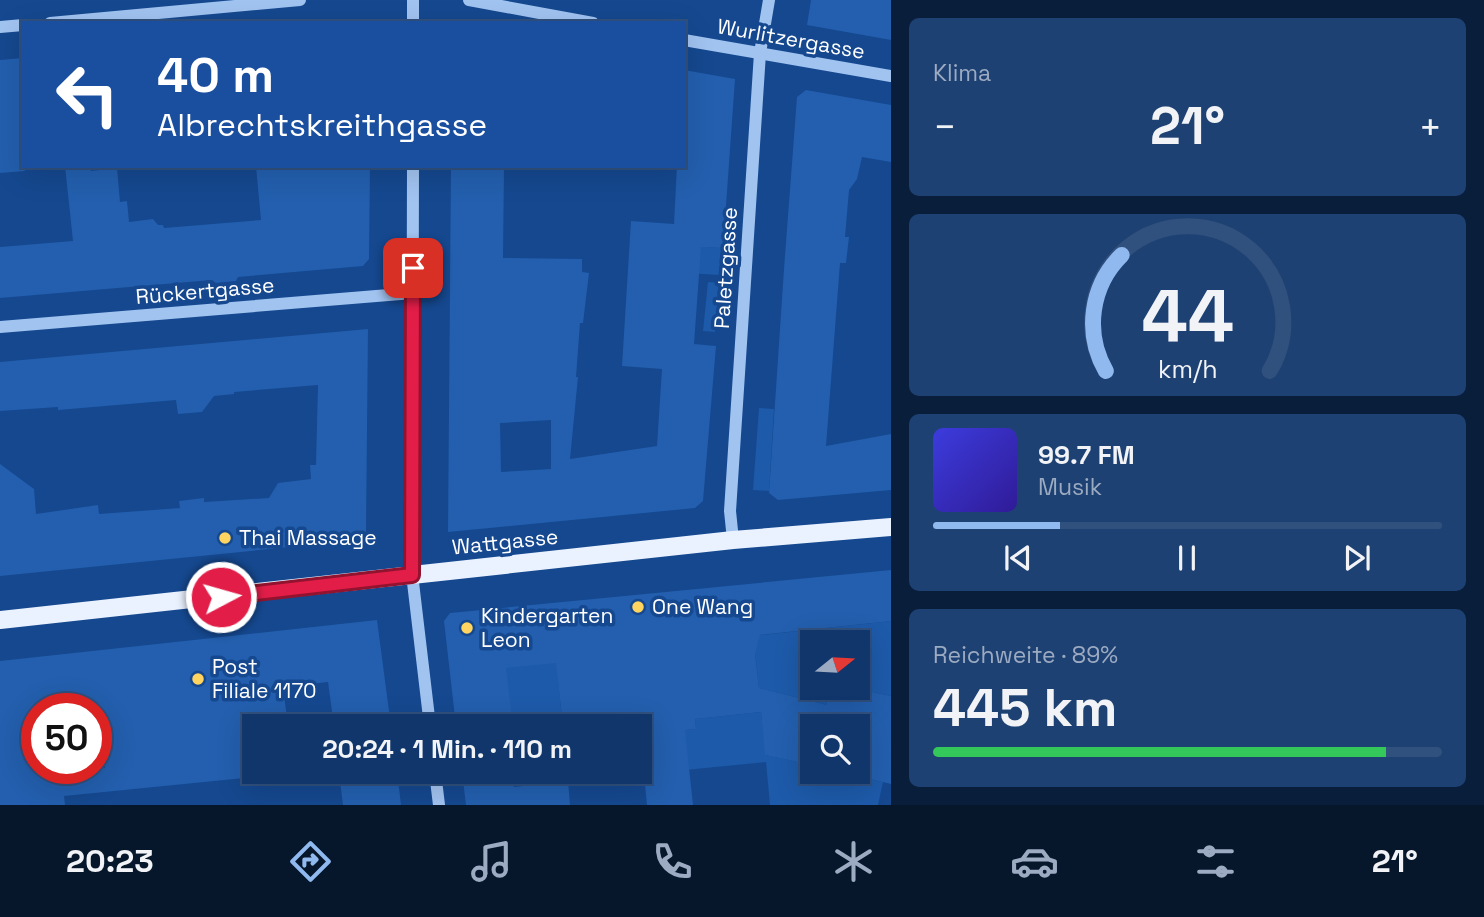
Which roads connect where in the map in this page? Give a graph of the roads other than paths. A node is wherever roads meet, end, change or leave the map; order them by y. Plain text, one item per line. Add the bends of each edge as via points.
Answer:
1 (300, 0) edge
2 (413, 0) edge
3 (469, 0) edge
4 (769, 0) edge
5 (72, 21) edge
6 (413, 21) edge
7 (582, 21) edge
8 (21, 25) edge
9 (0, 27) edge
10 (686, 40) edge
11 (760, 53) junction
12 (891, 76) edge
13 (413, 168) edge
14 (413, 293) junction
15 (0, 327) edge
16 (891, 527) edge
17 (733, 540) junction
18 (412, 575) junction
19 (0, 620) edge
20 (429, 714) edge
21 (436, 784) edge
22 (439, 805) edge

1 - 5 street
2 - 6 street
3 - 7 street
4 - 11 street, Paletzgasse
8 - 9 street
10 - 11 street, Wurlitzergasse
11 - 12 street, Wurlitzergasse
11 - 17 street, Paletzgasse via 730,511
13 - 14 street
14 - 15 street, Rückertgasse
14 - 18 street
16 - 17 main road, Wattgasse
17 - 18 main road, Wattgasse
18 - 19 main road, Wattgasse
18 - 20 street
21 - 22 street

